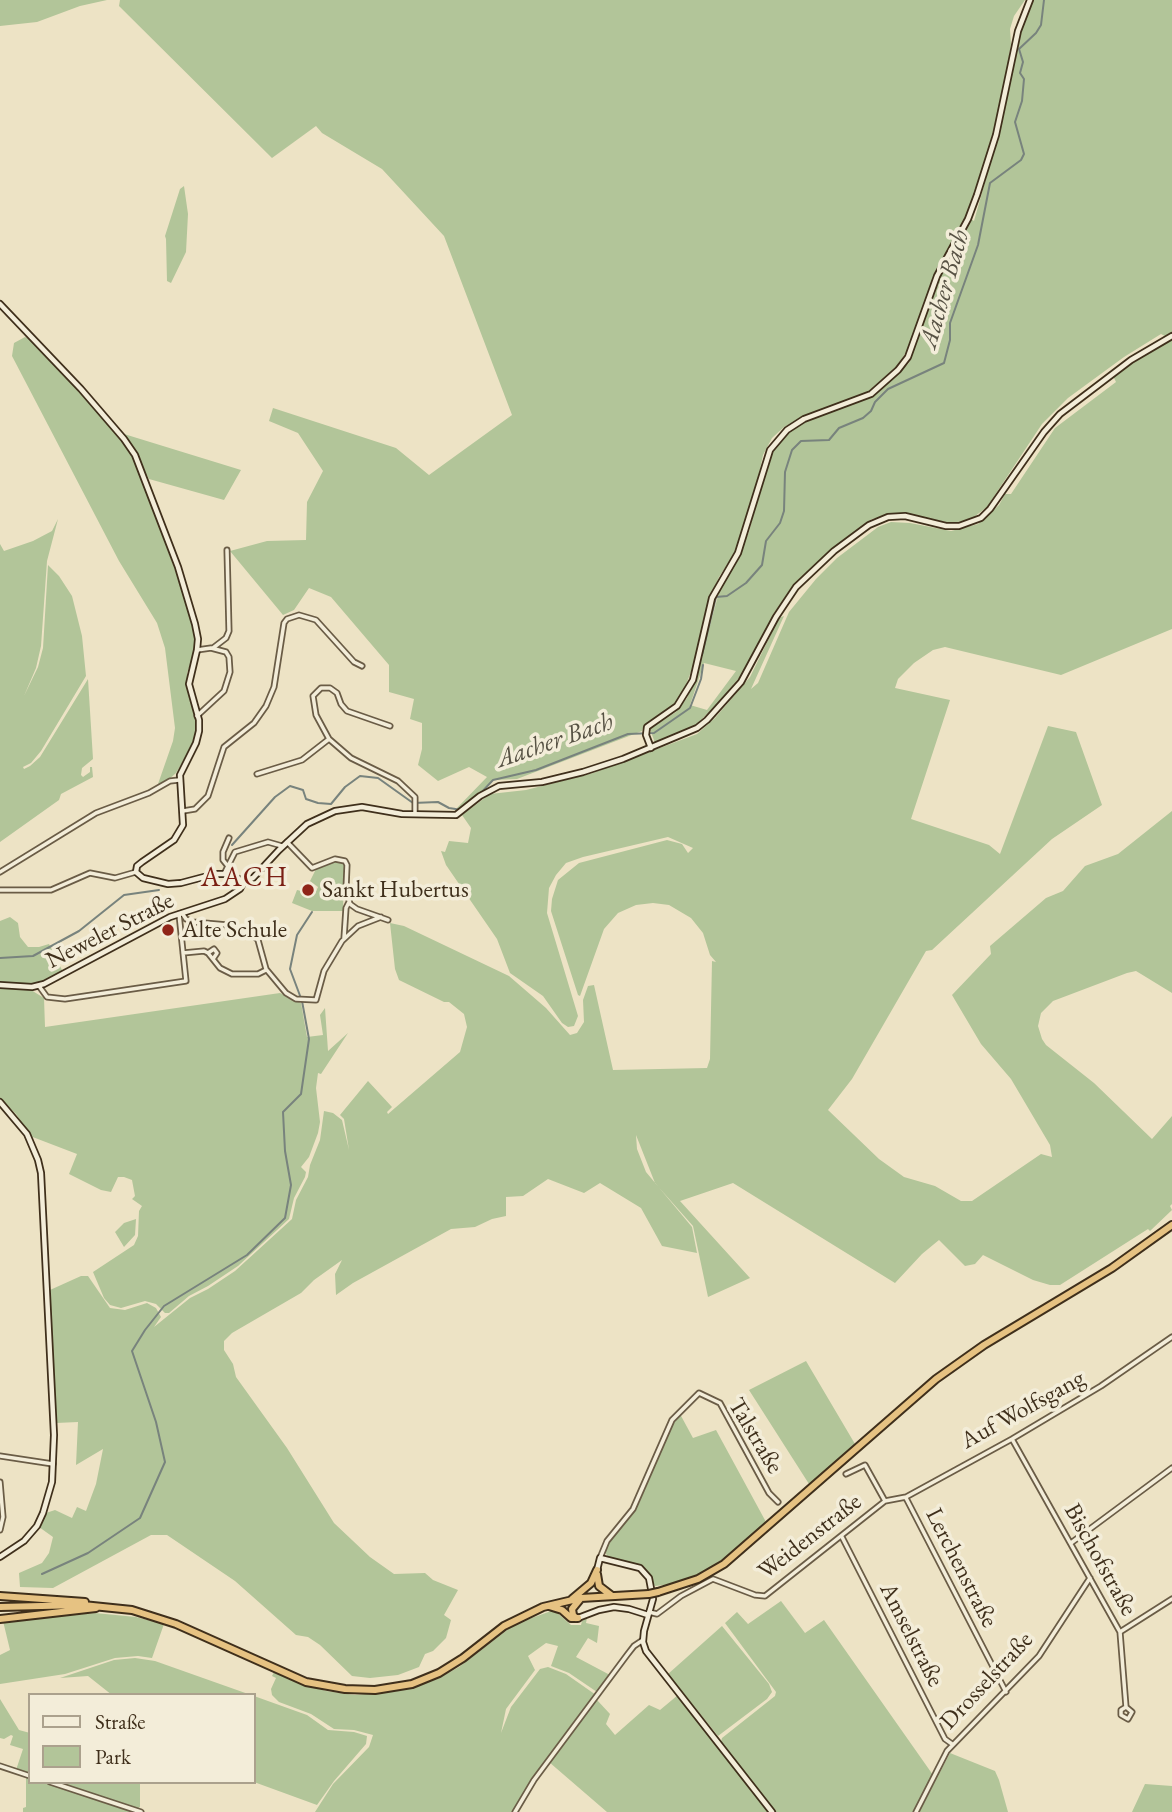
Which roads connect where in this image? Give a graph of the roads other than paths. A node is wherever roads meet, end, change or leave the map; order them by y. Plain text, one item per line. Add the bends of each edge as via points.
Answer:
1 (1030, 0) edge
2 (0, 304) edge
3 (1172, 336) edge
4 (227, 550) dead end
5 (213, 648) junction
6 (197, 650) junction
7 (362, 666) dead end
8 (197, 716) junction
9 (390, 726) dead end
10 (329, 739) junction
11 (651, 748) junction
12 (257, 774) dead end
13 (179, 780) junction
14 (183, 811) junction
15 (415, 814) junction
16 (229, 838) dead end
17 (287, 842) junction
18 (282, 846) junction
19 (227, 864) junction
20 (0, 872) edge
21 (136, 872) junction
22 (224, 874) junction
23 (244, 881) junction
24 (0, 890) edge
25 (349, 902) junction
26 (181, 913) junction
27 (381, 917) junction
28 (388, 920) dead end
29 (344, 927) junction
30 (350, 932) junction
31 (344, 939) junction
32 (183, 953) junction
33 (266, 969) junction
34 (0, 985) edge
35 (39, 986) junction
36 (0, 1102) edge
37 (1172, 1225) edge
38 (1172, 1337) edge
39 (1012, 1439) junction
40 (0, 1457) edge
41 (54, 1461) junction
42 (1172, 1468) edge
43 (846, 1474) dead end
44 (0, 1482) edge
45 (906, 1497) junction
46 (886, 1501) junction
47 (778, 1502) dead end
48 (0, 1530) edge
49 (842, 1537) junction
50 (1071, 1543) junction
51 (0, 1557) edge
52 (600, 1558) junction
53 (597, 1570) junction
54 (1090, 1578) junction
55 (0, 1596) edge
56 (612, 1596) junction
57 (581, 1598) junction
58 (1172, 1599) edge
59 (571, 1600) junction
60 (548, 1605) junction
61 (104, 1606) junction
62 (0, 1607) edge
63 (648, 1614) junction
64 (0, 1619) edge
65 (578, 1619) junction
66 (1121, 1632) junction
67 (643, 1640) junction
68 (1006, 1692) junction
69 (1126, 1707) dead end
70 (953, 1744) junction
71 (0, 1766) edge
72 (28, 1775) edge
73 (56, 1784) edge
74 (141, 1812) edge
75 (515, 1812) edge
76 (772, 1812) edge
77 (916, 1812) edge

1 - 11 main road via 1018,31 984,177 968,219 937,276 908,357 871,394 804,419 775,443 738,553 712,597 690,688 677,706 649,724 646,732
2 - 6 main road via 81,389 135,455 190,603
3 - 11 main road via 1131,360 1060,414 981,518 947,526 905,516 888,517 834,551 796,587 748,671 707,720
4 - 5 street via 229,631
5 - 6 street
5 - 8 street via 228,655 230,678 224,691
6 - 8 main road via 189,679
7 - 14 street via 313,618 296,615 286,619 269,701 254,723 224,747 208,796 195,808
8 - 13 main road via 198,737
9 - 10 street via 349,712 336,691 324,687 314,694 313,703
10 - 12 street via 302,760
10 - 15 street via 351,758 395,779 414,795
11 - 15 main road, Neweler Straße via 552,780 499,786 456,815
13 - 14 main road
13 - 20 street via 96,813
14 - 21 main road via 179,835 139,863
15 - 17 main road, Neweler Straße via 347,808 312,821
16 - 19 street via 223,852
17 - 18 main road, Neweler Straße
17 - 25 street via 312,868 345,860
18 - 19 street via 274,842 235,852
18 - 23 main road, Neweler Straße via 253,878
19 - 22 street
21 - 22 main road via 149,881 171,885
21 - 24 street via 116,878 90,873 51,890
22 - 23 main road
23 - 26 main road, Neweler Straße via 225,899
25 - 27 street
25 - 29 street
26 - 32 street
26 - 33 street via 193,922 248,931 258,940
26 - 35 main road, Neweler Straße
27 - 28 street
27 - 30 street
29 - 30 street
29 - 31 street
30 - 31 street
31 - 33 street via 324,971 316,1000 286,993
32 - 33 street via 208,953 224,971 235,975 260,974
32 - 35 street via 186,981 61,1000 44,995
34 - 35 main road, Neweler Straße
36 - 41 main road via 26,1134 41,1173
37 - 56 highway, bridge via 936,1379 724,1564 658,1592
38 - 39 street, Auf Wolfsgang
39 - 45 street, Auf Wolfsgang
39 - 50 street, Bischofstraße
40 - 41 street
41 - 51 main road via 48,1499 37,1526
42 - 50 street
43 - 46 street, Weidenstraße via 865,1465
44 - 48 street
45 - 46 street, Auf Wolfsgang
45 - 68 street, Lerchenstraße
46 - 49 street, Weidenstraße
47 - 52 street, Talstraße via 720,1403 699,1392 672,1420 633,1509 607,1541
49 - 63 street, Weidenstraße via 765,1596 713,1579 657,1614
49 - 70 street, Amselstraße via 945,1740
50 - 54 street, Bischofstraße
52 - 53 main road
52 - 63 main road via 645,1572 653,1595
53 - 56 highway via 598,1585
53 - 59 highway via 591,1583
54 - 66 street, Bischofstraße
54 - 68 street, Drosselstraße via 1039,1656
55 - 61 highway
56 - 57 highway
57 - 59 highway
57 - 65 highway via 572,1611
58 - 66 street
59 - 60 highway
60 - 61 highway via 511,1622 439,1673 412,1684 375,1690 306,1682 167,1621
60 - 65 highway
61 - 62 highway
61 - 64 highway
63 - 65 main road via 614,1607
63 - 67 main road
66 - 69 street, Bischofstraße
67 - 75 street via 534,1780
67 - 76 main road via 646,1651
68 - 70 street, Drosselstraße
70 - 77 street, Drosselstraße
71 - 72 street
73 - 74 street

